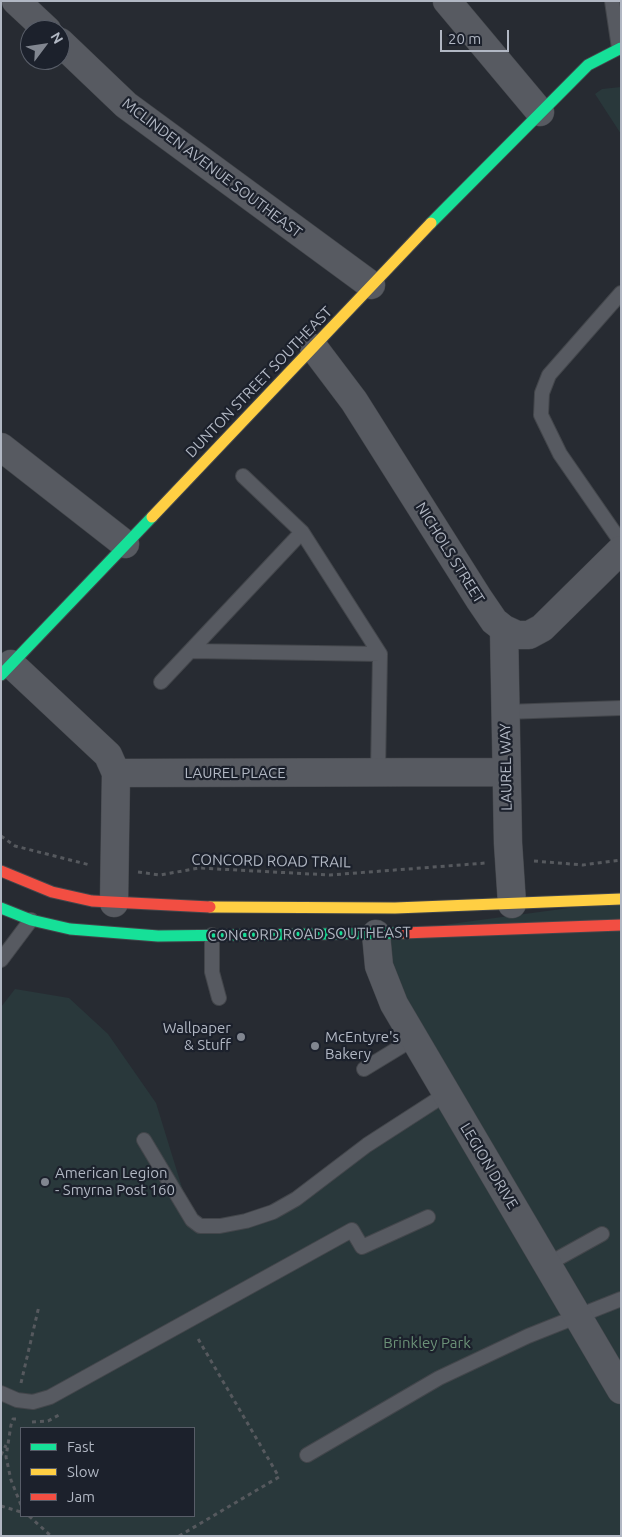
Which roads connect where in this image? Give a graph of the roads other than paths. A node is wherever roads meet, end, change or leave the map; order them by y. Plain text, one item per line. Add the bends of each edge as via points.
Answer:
1 (16, 1) edge
2 (447, 1) edge
3 (612, 1) edge
4 (36, 20) edge
5 (620, 48) edge
6 (70, 52) edge
7 (540, 112) junction
8 (371, 285) junction
9 (621, 293) edge
10 (314, 348) junction
11 (1, 447) edge
12 (242, 476) dead end
13 (302, 532) junction
14 (621, 542) edge
15 (126, 544) junction
16 (621, 550) edge
17 (504, 630) junction
18 (191, 651) junction
19 (380, 654) junction
20 (6, 670) edge
21 (161, 682) dead end
22 (621, 708) edge
23 (505, 712) junction
24 (378, 772) junction
25 (506, 772) junction
26 (116, 774) junction
27 (1, 871) edge
28 (621, 899) edge
29 (114, 903) junction
30 (512, 904) junction
31 (1, 908) edge
32 (31, 920) junction
33 (621, 925) edge
34 (376, 934) junction
35 (212, 935) junction
36 (1, 960) edge
37 (219, 998) dead end
38 (414, 1038) junction
39 (364, 1068) dead end
40 (446, 1094) junction
41 (144, 1140) dead end
42 (428, 1217) dead end
43 (602, 1234) dead end
44 (548, 1264) junction
45 (621, 1299) edge
46 (578, 1317) junction
47 (621, 1390) edge
48 (1, 1393) edge
49 (307, 1455) dead end

1 - 4 street
2 - 7 street
3 - 5 lane
5 - 7 main road, DUNTON STREET SOUTHEAST via 588,65
6 - 8 street, MCLINDEN AVENUE SOUTHEAST via 126,105
7 - 8 main road, DUNTON STREET SOUTHEAST
8 - 10 main road, DUNTON STREET SOUTHEAST
9 - 14 lane via 549,375 542,393 541,415 560,454
10 - 15 main road, DUNTON STREET SOUTHEAST
10 - 17 street, NICHOLS STREET via 354,401 479,599
11 - 15 street
12 - 13 lane
13 - 18 lane
13 - 19 lane
15 - 20 main road, DUNTON STREET SOUTHEAST
16 - 17 street via 542,628 529,635
17 - 23 street, LAUREL WAY
18 - 19 lane
18 - 21 lane
19 - 24 lane
20 - 26 street via 108,755
22 - 23 lane
23 - 25 street, LAUREL WAY
24 - 25 street, LAUREL PLACE
24 - 26 street, LAUREL PLACE
25 - 30 street, LAUREL WAY
26 - 29 street
27 - 29 main road, CONCORD ROAD SOUTHEAST via 52,892
28 - 30 main road, CONCORD ROAD SOUTHEAST
29 - 30 main road, CONCORD ROAD SOUTHEAST via 299,908
31 - 32 main road, CONCORD ROAD SOUTHEAST
32 - 35 main road, CONCORD ROAD SOUTHEAST via 70,930
32 - 36 lane
33 - 34 main road, CONCORD ROAD SOUTHEAST
34 - 35 main road, CONCORD ROAD SOUTHEAST
34 - 38 street, LEGION DRIVE via 379,966 394,1004
35 - 37 lane via 212,972
38 - 39 lane
38 - 40 street, LEGION DRIVE
40 - 41 lane via 367,1145 296,1200 273,1212 220,1226 200,1226 192,1220
40 - 44 street, LEGION DRIVE
42 - 48 lane via 362,1247 352,1230 50,1396 33,1402
43 - 44 lane
44 - 46 street, LEGION DRIVE
45 - 46 lane
46 - 47 street, LEGION DRIVE
46 - 49 lane via 513,1342 439,1378

